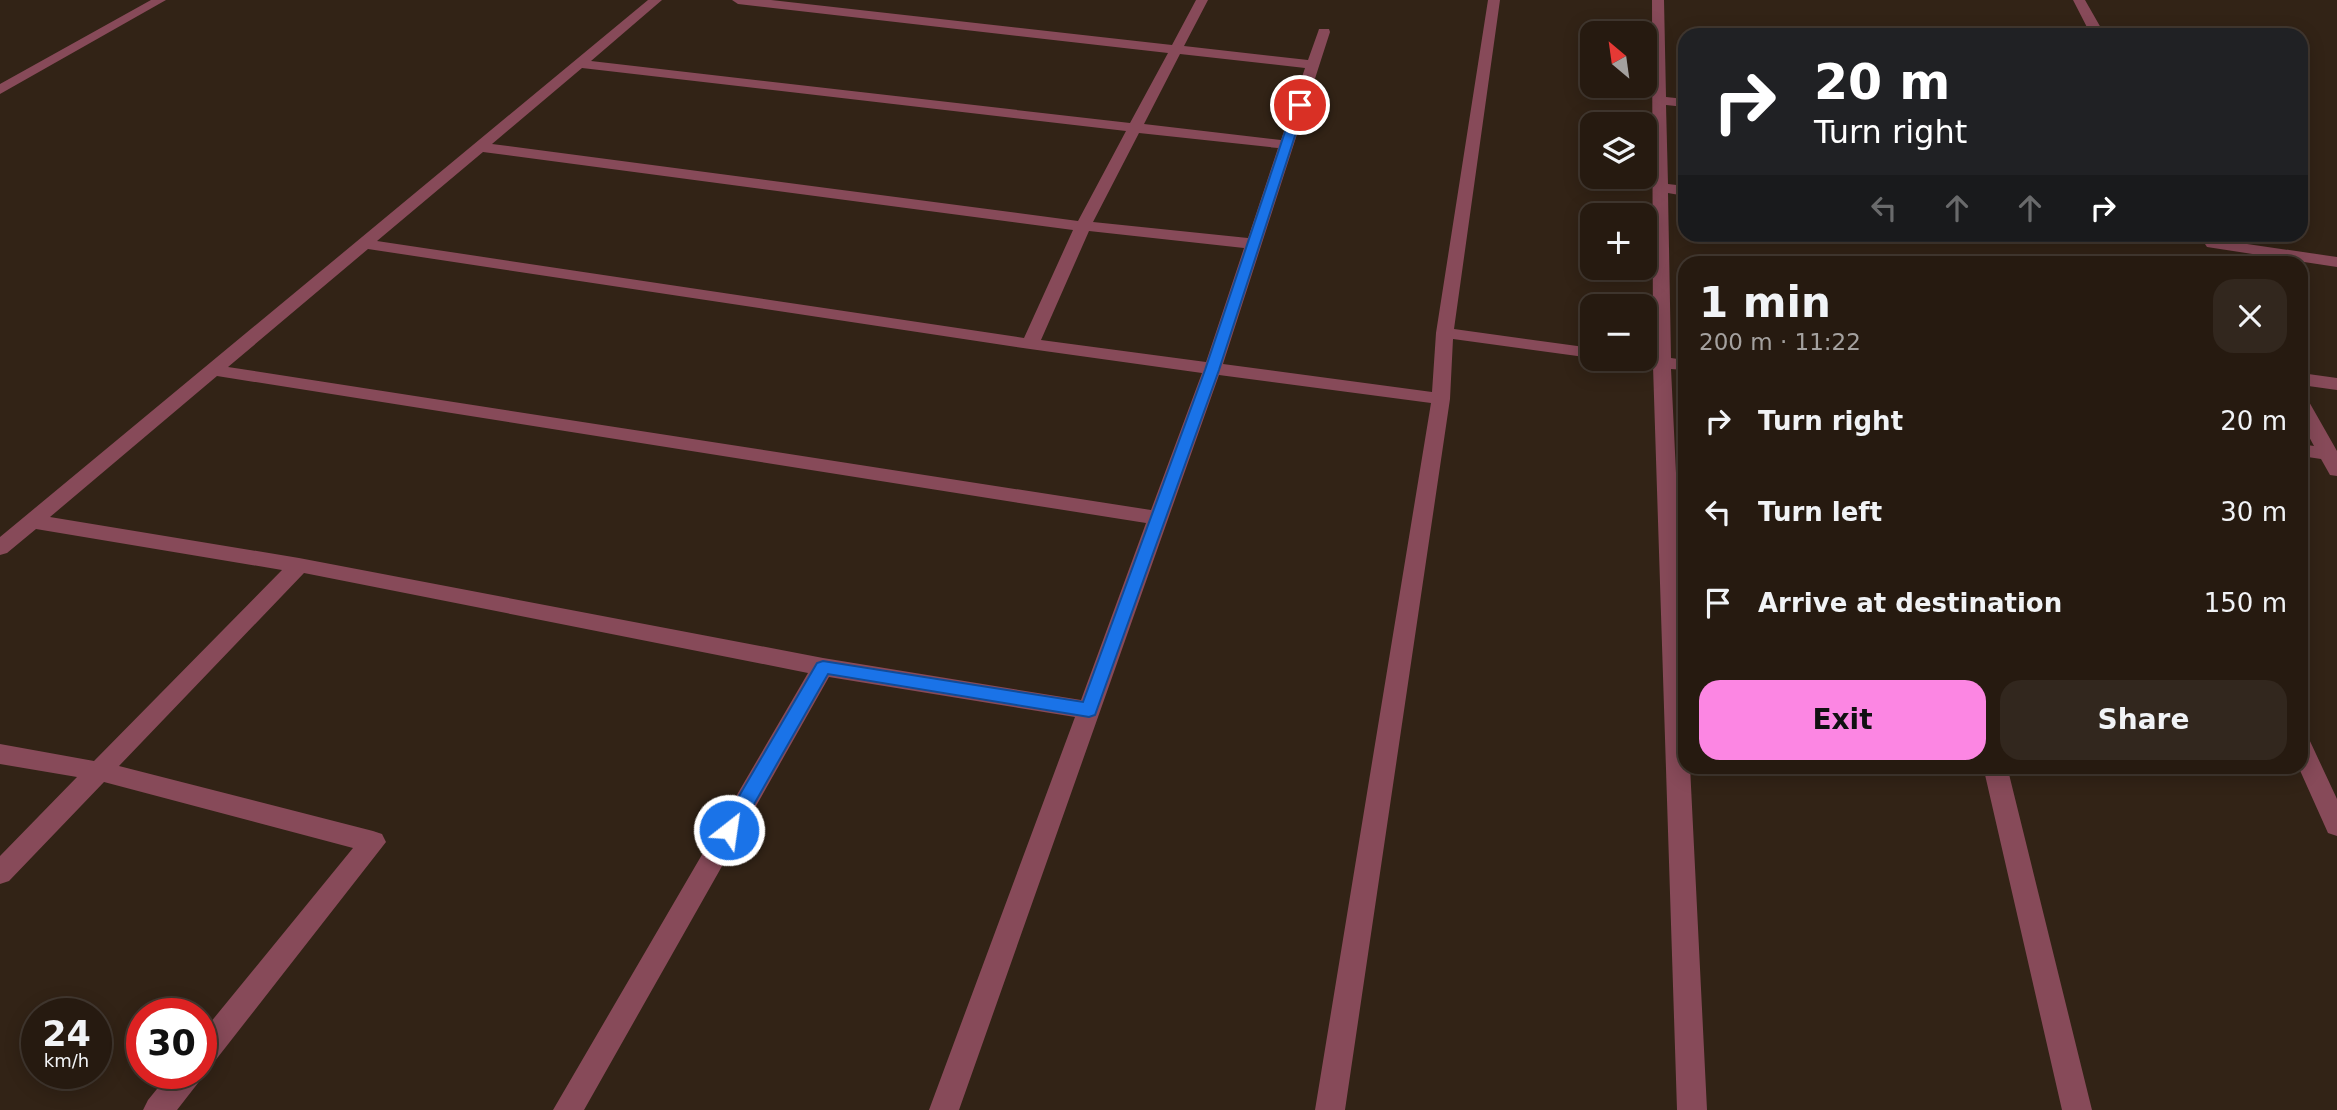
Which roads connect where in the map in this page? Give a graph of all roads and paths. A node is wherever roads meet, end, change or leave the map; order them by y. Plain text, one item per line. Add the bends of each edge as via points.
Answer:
1 (160, 0) edge
2 (656, 0) edge
3 (738, 0) edge
4 (1202, 0) edge
5 (1493, 0) edge
6 (1658, 0) edge
7 (2079, 0) edge
8 (2094, 28) edge
9 (1324, 32) dead end
10 (1177, 49) junction
11 (579, 64) junction
12 (1313, 65) junction
13 (0, 90) edge
14 (1660, 100) junction
15 (1678, 102) edge
16 (1135, 128) junction
17 (1286, 145) junction
18 (480, 147) junction
19 (1661, 188) junction
20 (1678, 190) edge
21 (1083, 226) junction
22 (2227, 242) edge
23 (364, 244) junction
24 (1254, 244) junction
25 (2337, 261) edge
26 (1446, 333) junction
27 (1030, 344) junction
28 (1580, 351) edge
29 (1657, 361) edge
30 (1662, 362) junction
31 (1678, 364) edge
32 (212, 370) junction
33 (1212, 370) junction
34 (2308, 380) edge
35 (2337, 384) edge
36 (1441, 399) junction
37 (2308, 417) edge
38 (2308, 453) edge
39 (2333, 462) edge
40 (1158, 518) junction
41 (32, 521) junction
42 (0, 548) edge
43 (299, 565) junction
44 (823, 667) junction
45 (1089, 710) junction
46 (0, 754) edge
47 (1678, 761) edge
48 (2308, 762) edge
49 (98, 771) junction
50 (1679, 774) edge
51 (1997, 774) edge
52 (2337, 826) edge
53 (0, 873) edge
54 (217, 1036) edge
55 (175, 1089) edge
56 (158, 1110) edge
57 (568, 1110) edge
58 (944, 1110) edge
59 (1330, 1110) edge
60 (1692, 1110) edge
61 (2077, 1110) edge

1 - 13 street
2 - 11 street
3 - 10 street
4 - 10 street
5 - 26 street
6 - 14 street
7 - 8 street
9 - 12 street
10 - 12 street
10 - 16 street
11 - 16 street
11 - 18 street
12 - 17 street
14 - 15 street
14 - 19 street
16 - 17 street
16 - 21 street
17 - 24 street
18 - 21 street
18 - 23 street
19 - 20 street
19 - 30 street
21 - 24 street
21 - 27 street
22 - 25 street
23 - 27 street
23 - 32 street
24 - 33 street
26 - 28 street
26 - 36 street
27 - 33 street
29 - 30 street
30 - 31 street
30 - 47 street
32 - 40 street
32 - 41 street
33 - 36 street
33 - 40 street
34 - 35 street
36 - 59 street
37 - 39 street
38 - 39 street
40 - 45 street
41 - 42 street
41 - 43 street
43 - 44 street
43 - 49 street
44 - 45 street
44 - 57 street
45 - 58 street
46 - 49 street
48 - 52 street
49 - 53 street
49 - 54 street via 373,842
50 - 60 street
51 - 61 street
55 - 56 street

